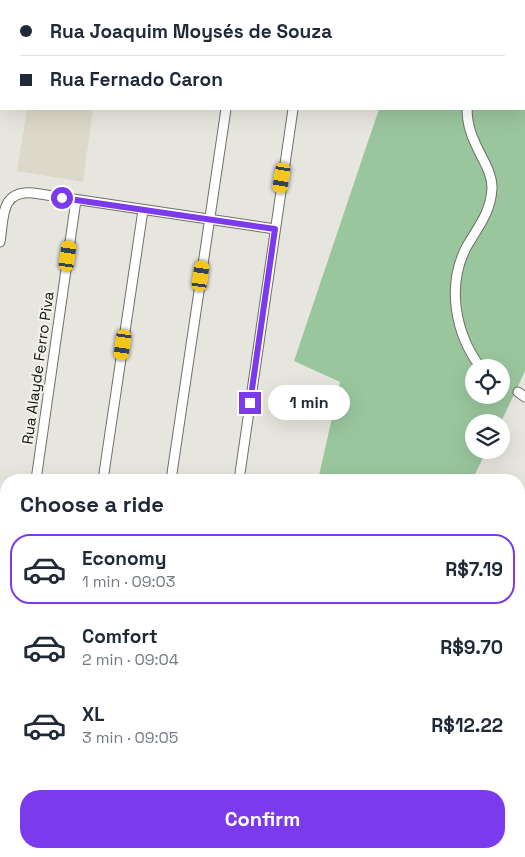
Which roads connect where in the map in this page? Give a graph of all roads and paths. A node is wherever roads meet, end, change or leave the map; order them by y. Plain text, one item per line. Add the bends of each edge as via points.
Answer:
1 (226, 110) edge
2 (293, 110) edge
3 (467, 110) edge
4 (76, 200) junction
5 (143, 210) junction
6 (210, 220) junction
7 (275, 229) junction
8 (0, 242) edge
9 (475, 359) edge
10 (37, 474) edge
11 (104, 474) edge
12 (172, 474) edge
13 (240, 474) edge

1 - 6 street
2 - 7 street
3 - 9 street via 470,132 491,178 491,196 484,220 464,253 456,283 458,320 466,345
4 - 5 street
4 - 8 street via 18,193 7,204
4 - 10 street, Rua Alayde Ferro Piva
5 - 6 street
5 - 11 street
6 - 7 street
6 - 12 street
7 - 13 street

